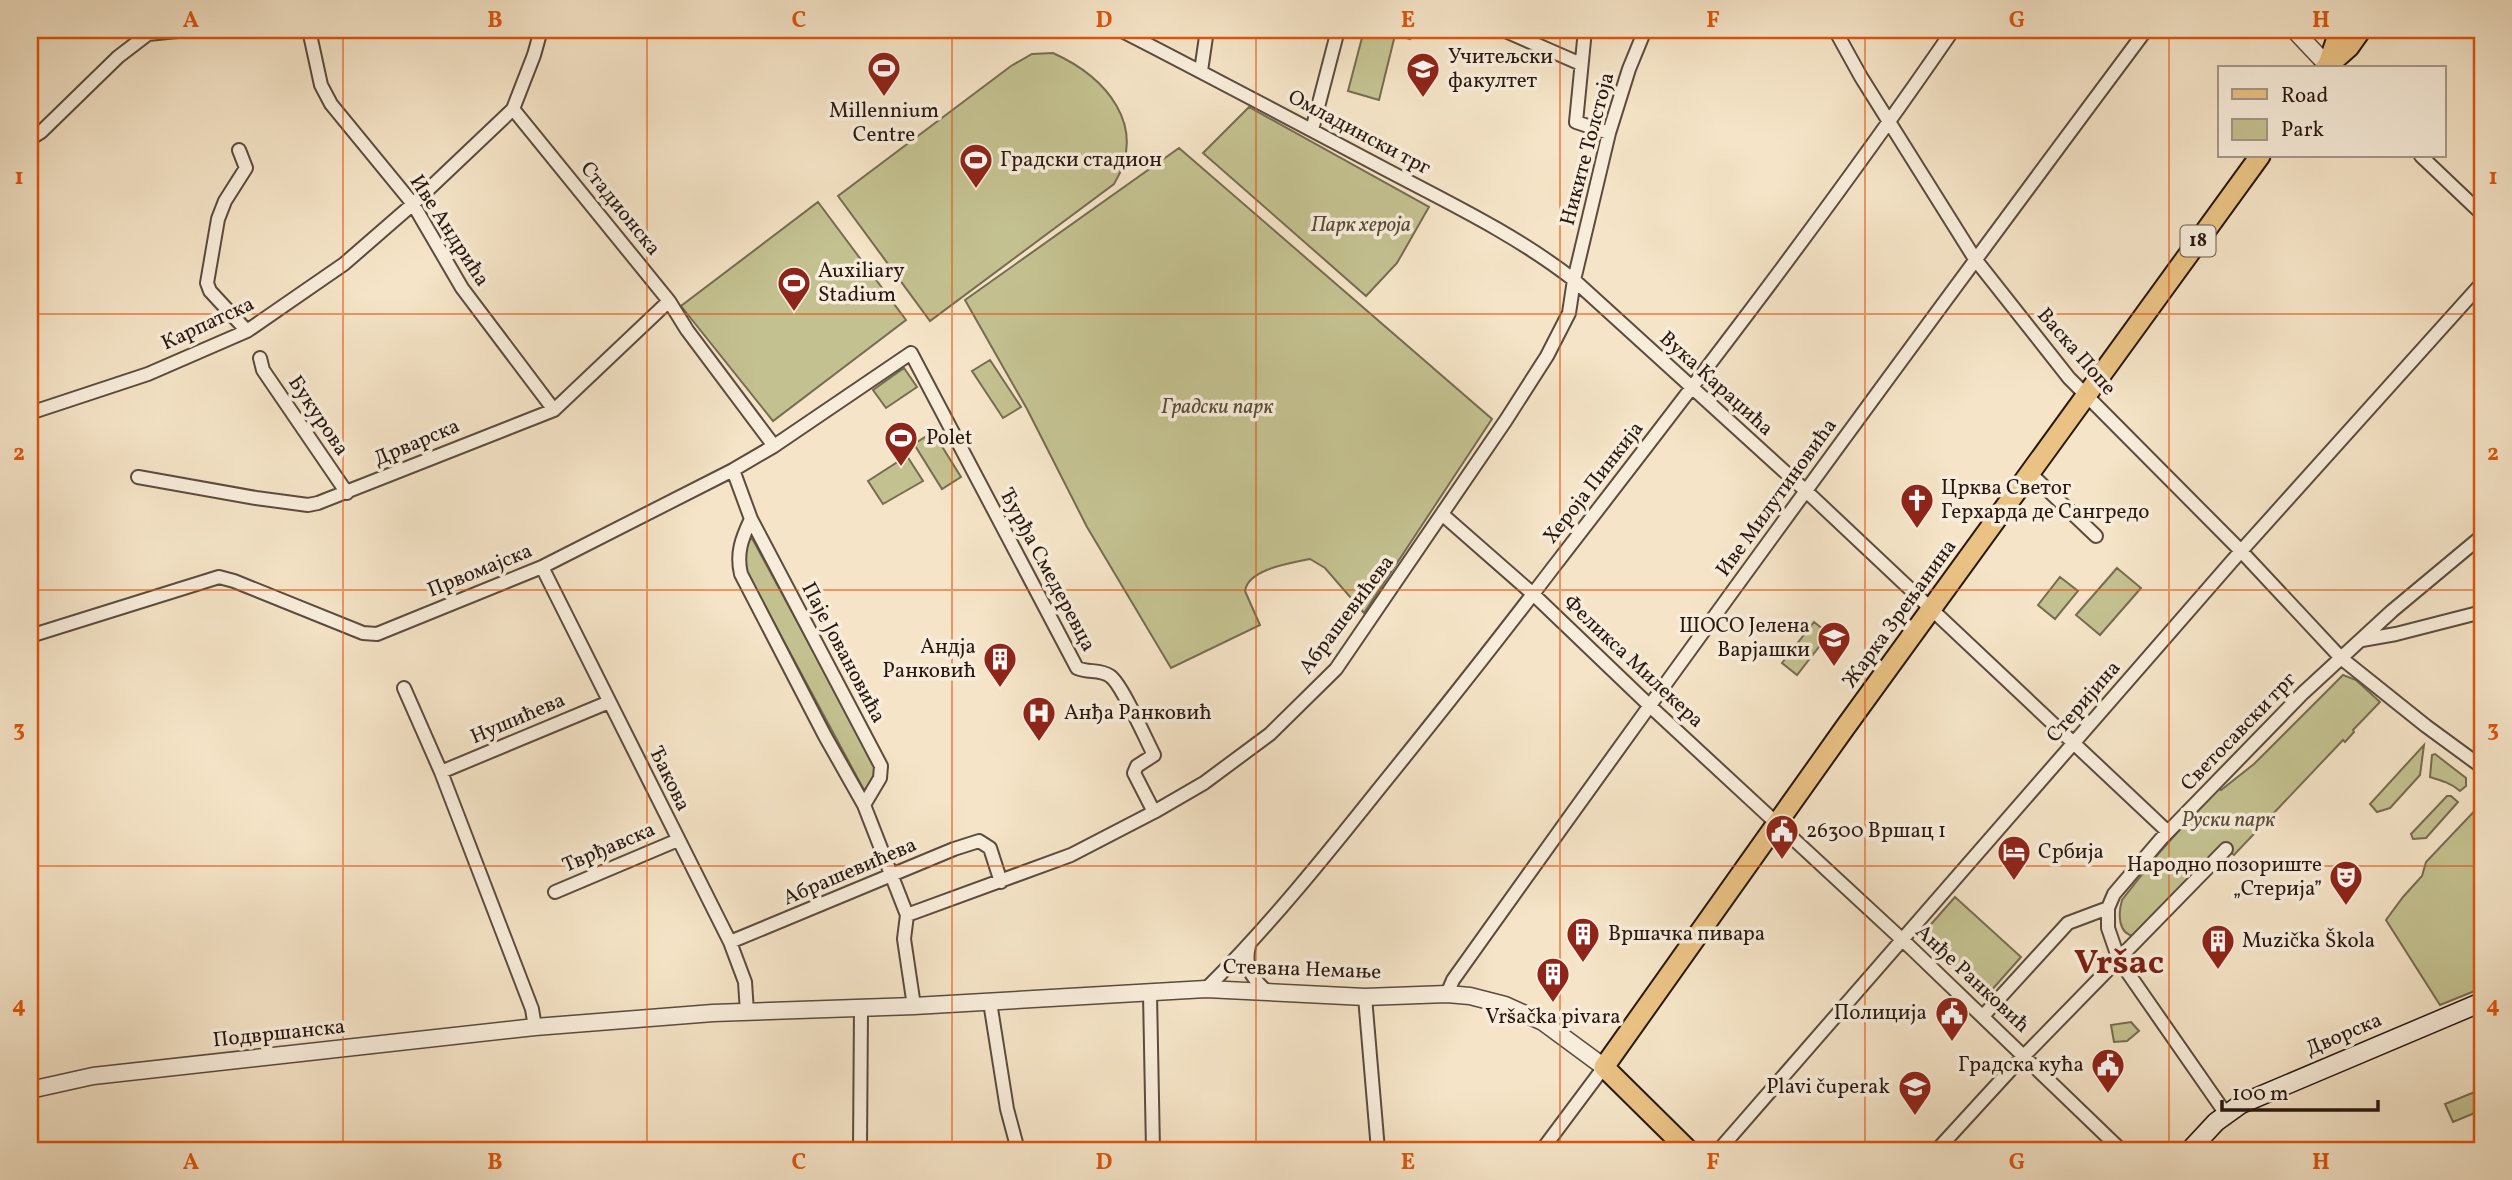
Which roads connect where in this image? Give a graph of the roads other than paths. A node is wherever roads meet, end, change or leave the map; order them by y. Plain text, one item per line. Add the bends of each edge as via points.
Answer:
1 (187, 30) edge
2 (309, 30) edge
3 (541, 30) edge
4 (1120, 30) edge
5 (1207, 30) edge
6 (1338, 30) edge
7 (1503, 30) edge
8 (1585, 30) edge
9 (1645, 30) edge
10 (1835, 30) edge
11 (1953, 30) edge
12 (2146, 30) edge
13 (2294, 30) edge
14 (2343, 30) edge
15 (2361, 30) edge
16 (1581, 64) junction
17 (2326, 66) edge
18 (2327, 66) edge
19 (2328, 66) edge
20 (1201, 71) junction
21 (513, 109) junction
22 (1889, 122) junction
23 (1312, 130) junction
24 (1609, 133) junction
25 (35, 136) edge
26 (30, 148) edge
27 (239, 150) dead end
28 (2259, 158) edge
29 (2423, 158) edge
30 (413, 204) junction
31 (2482, 214) edge
32 (1975, 259) junction
33 (1574, 280) junction
34 (2482, 283) edge
35 (669, 301) junction
36 (247, 331) junction
37 (911, 353) joint
38 (260, 358) dead end
39 (1692, 388) junction
40 (2086, 395) junction
41 (554, 410) junction
42 (30, 413) edge
43 (774, 446) junction
44 (733, 470) junction
45 (2030, 472) junction
46 (138, 477) dead end
47 (1806, 491) junction
48 (347, 493) junction
49 (1443, 515) junction
50 (751, 519) junction
51 (2096, 536) dead end
52 (2482, 536) edge
53 (2241, 551) junction
54 (542, 567) junction
55 (1533, 594) junction
56 (1931, 610) junction
57 (2482, 612) edge
58 (30, 636) edge
59 (2362, 640) junction
60 (2341, 658) junction
61 (404, 688) dead end
62 (609, 702) junction
63 (1650, 707) junction
64 (2074, 743) junction
65 (2482, 767) edge
66 (441, 772) junction
67 (864, 805) junction
68 (1154, 812) junction
69 (1777, 822) junction
70 (2168, 832) junction
71 (1795, 839) joint
72 (678, 840) junction
73 (2226, 849) dead end
74 (892, 876) junction
75 (1001, 882) junction
76 (555, 892) dead end
77 (2108, 908) junction
78 (907, 915) junction
79 (1902, 940) junction
80 (730, 942) junction
81 (1250, 946) junction
82 (2119, 960) junction
83 (745, 982) junction
84 (1206, 989) junction
85 (1266, 991) junction
86 (1150, 994) junction
87 (1447, 994) junction
88 (1365, 997) junction
89 (990, 1002) junction
90 (2482, 1002) edge
91 (914, 1006) junction
92 (861, 1007) junction
93 (779, 1010) junction
94 (747, 1012) junction
95 (1983, 1016) junction
96 (535, 1027) junction
97 (2025, 1055) junction
98 (1604, 1066) junction
99 (30, 1090) edge
100 (2226, 1114) junction
101 (860, 1150) edge
102 (1018, 1150) edge
103 (1153, 1150) edge
104 (1378, 1150) edge
105 (1542, 1150) edge
106 (1688, 1150) edge
107 (1719, 1150) edge
108 (1937, 1150) edge
109 (2121, 1150) edge
110 (2190, 1150) edge

1 - 25 street via 148,34
2 - 30 street, Иве Андрића via 325,95
3 - 21 street
4 - 20 street, Омладински трг
5 - 20 street
6 - 23 street
7 - 16 street
8 - 16 street
9 - 24 street, Никите Толстоја
10 - 22 street, Васка Попе
11 - 22 street, Хероја Пинкија
12 - 32 street, Иве Милутиновића
13 - 17 street
14 - 18 main road
15 - 19 main road
16 - 24 street via 1576,122
20 - 23 street, Омладински трг
21 - 30 street
21 - 35 street, Стадионска
22 - 32 street, Васка Попе
22 - 39 street, Хероја Пинкија
23 - 33 street, Омладински трг via 1537,251
24 - 33 street, Никите Толстоја
25 - 26 street
27 - 36 street via 246,168 218,219 207,284
28 - 40 main road, Жарка Зрењанина / 18
29 - 31 street
30 - 36 street, Карпатска via 344,264
30 - 41 street, Иве Андрића via 462,288
32 - 40 street, Васка Попе
32 - 47 street, Иве Милутиновића
33 - 39 street, Вука Караџића
33 - 49 street, Абрашевићева via 1569,313 1547,356
34 - 53 street, Стеријина
35 - 41 street, Дрварска
35 - 43 street, Стадионска
36 - 42 street, Карпатска via 148,374
37 - 43 street, Првомајска
37 - 68 street, Ђурђа Смедеревца via 1077,668 1110,676 1135,718 1154,755 1134,773
38 - 48 street, Букурова via 263,370
39 - 47 street, Вука Караџића
39 - 55 street, Хероја Пинкија
40 - 45 main road, Жарка Зрењанина / 18
40 - 53 street, Васка Попе
41 - 48 street, Дрварска
43 - 44 street, Првомајска
44 - 50 street, Паје Јовановића
44 - 54 street, Првомајска
45 - 51 street
45 - 56 main road, Жарка Зрењанина / 18
46 - 48 street, Дрварска via 308,505
47 - 56 street, Вука Караџића
47 - 63 street, Иве Милутиновића
49 - 55 street, Феликса Милекера
49 - 68 street, Абрашевићева via 1320,686 1252,748
50 - 67 street via 740,544 741,574
50 - 67 street, Паје Јовановића via 881,766 880,778
52 - 59 street, Светосавски трг
53 - 60 street, Васка Попе
53 - 64 street, Стеријина
54 - 58 street, Првомајска via 373,634 219,577
54 - 62 street, Ђакова
55 - 63 street, Феликса Милекера
55 - 81 street, Хероја Пинкија
56 - 64 street, Вука Караџића
56 - 69 main road, Жарка Зрењанина / 18
57 - 59 street
59 - 60 street, Светосавски трг
60 - 65 street
60 - 70 street, Светосавски трг
61 - 66 street
62 - 66 street, Нушићева
62 - 72 street, Ђакова
63 - 69 street, Феликса Милекера
63 - 87 street, Иве Милутиновића
64 - 70 street, Вука Караџића
64 - 79 street, Стеријина
66 - 96 street
67 - 74 street
68 - 75 street, Абрашевићева via 1071,855
69 - 71 street, Феликса Милекера
69 - 98 main road, Жарка Зрењанина / 18
70 - 77 street, Светосавски трг via 2114,894
71 - 79 street, Анђе Ранковић
72 - 76 street, Тврђавска
72 - 80 street, Ђакова
73 - 82 street
74 - 75 street, Абрашевићева via 979,841 990,848
74 - 78 street
74 - 80 street, Абрашевићева
75 - 78 street, Абрашевићева
77 - 82 street via 2108,928
77 - 95 street via 2068,923
78 - 91 street via 904,939
79 - 95 street, Анђе Ранковић
79 - 107 street, Стеријина
80 - 83 street, Ђакова
81 - 84 street, Хероја Пинкија
81 - 85 street via 1248,969
82 - 97 street
82 - 100 street
83 - 93 street via 761,1004
83 - 94 street, Ђакова
84 - 85 street, Стевана Немање
84 - 86 street, Стевана Немање
85 - 88 street, Стевана Немање
86 - 89 street, Стевана Немање
86 - 103 street
87 - 88 street, Стевана Немање
87 - 98 street, Стевана Немање via 1488,999 1519,1010
88 - 104 street
89 - 91 street, Стевана Немање
89 - 102 street
90 - 100 main road, Дворска
91 - 92 street, Стевана Немање
92 - 93 street, Подвршанска
92 - 101 street
93 - 94 street, Подвршанска
94 - 96 street, Подвршанска
95 - 97 street, Анђе Ранковић
96 - 99 street, Подвршанска via 93,1076
97 - 108 street
97 - 109 street, Анђе Ранковић
98 - 105 street
98 - 106 main road, Стевана Немање
100 - 110 main road, Дворска

